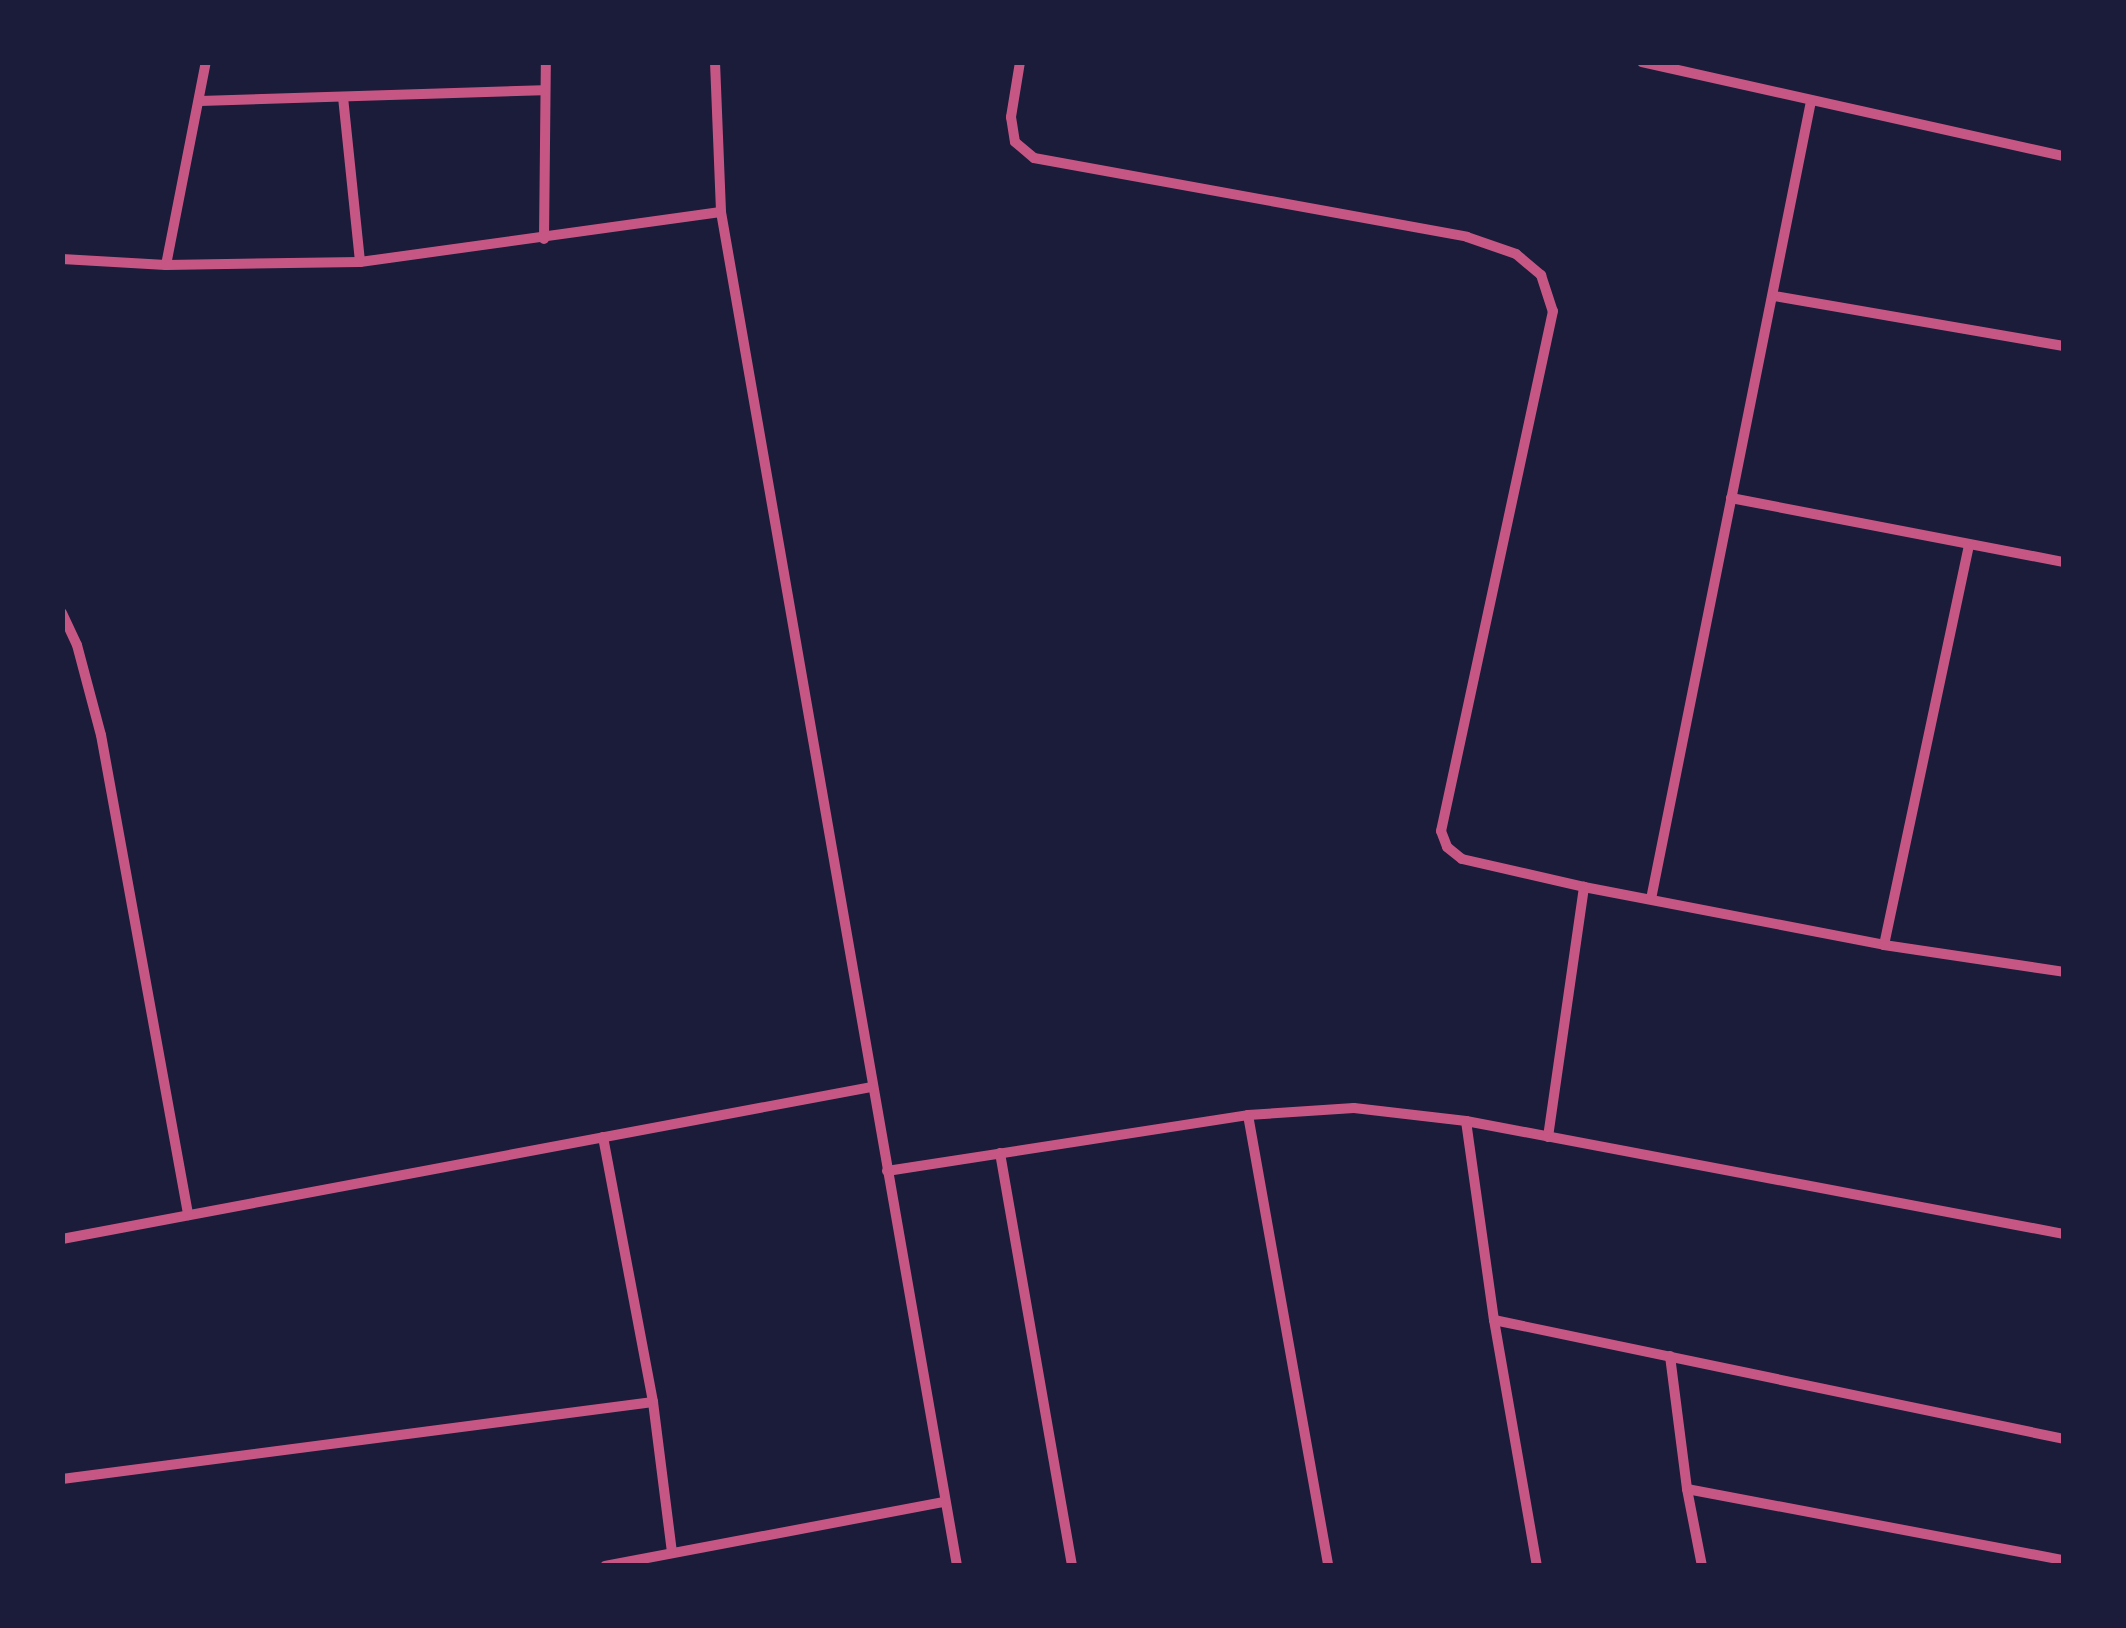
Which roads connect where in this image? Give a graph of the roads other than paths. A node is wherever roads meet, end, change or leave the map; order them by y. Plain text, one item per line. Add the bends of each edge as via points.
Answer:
1 (206, 62) edge
2 (546, 62) edge
3 (716, 62) edge
4 (1020, 62) edge
5 (1642, 62) edge
6 (542, 90) junction
7 (343, 97) junction
8 (1811, 101) junction
9 (200, 102) junction
10 (2064, 156) edge
11 (721, 212) junction
12 (544, 239) junction
13 (62, 258) edge
14 (360, 262) junction
15 (166, 265) junction
16 (1774, 296) junction
17 (2064, 346) edge
18 (1731, 498) junction
19 (1969, 545) junction
20 (2064, 562) edge
21 (62, 612) edge
22 (1584, 887) junction
23 (1651, 898) junction
24 (1884, 945) junction
25 (2064, 972) edge
26 (871, 1087) junction
27 (1248, 1115) junction
28 (1466, 1121) junction
29 (604, 1137) junction
30 (1548, 1138) junction
31 (1000, 1154) junction
32 (887, 1170) junction
33 (188, 1215) junction
34 (2064, 1234) edge
35 (62, 1239) edge
36 (1494, 1320) junction
37 (1670, 1356) junction
38 (653, 1402) junction
39 (2064, 1439) edge
40 (62, 1479) edge
41 (1687, 1489) junction
42 (944, 1502) junction
43 (672, 1554) junction
44 (2064, 1560) edge
45 (605, 1566) edge
46 (958, 1566) edge
47 (1072, 1566) edge
48 (1328, 1566) edge
49 (1537, 1566) edge
50 (1702, 1566) edge

1 - 9 street
2 - 6 street
3 - 11 street
4 - 22 street via 1012,118 1016,142 1034,158 1467,237 1516,254 1541,276 1553,311 1441,830 1447,847 1462,858
5 - 8 street
6 - 7 street
6 - 12 street
7 - 9 street
7 - 14 street
8 - 10 street
8 - 16 street
9 - 15 street
11 - 12 street
11 - 26 street
12 - 14 street
13 - 15 street
14 - 15 street
16 - 17 street
16 - 18 street
18 - 19 street
18 - 23 street
19 - 20 street
19 - 24 street
21 - 33 street via 101,734
22 - 23 street
22 - 30 street
23 - 24 street
24 - 25 street
26 - 29 street
26 - 32 street
27 - 28 street via 1354,1108
27 - 31 street
27 - 48 street
28 - 30 street
28 - 36 street
29 - 33 street
29 - 38 street
30 - 34 street
31 - 32 street
31 - 47 street
32 - 42 street
33 - 35 street
36 - 37 street
36 - 49 street
37 - 39 street
37 - 41 street
38 - 40 street
38 - 43 street
41 - 44 street
41 - 50 street
42 - 43 street
42 - 46 street
43 - 45 street

